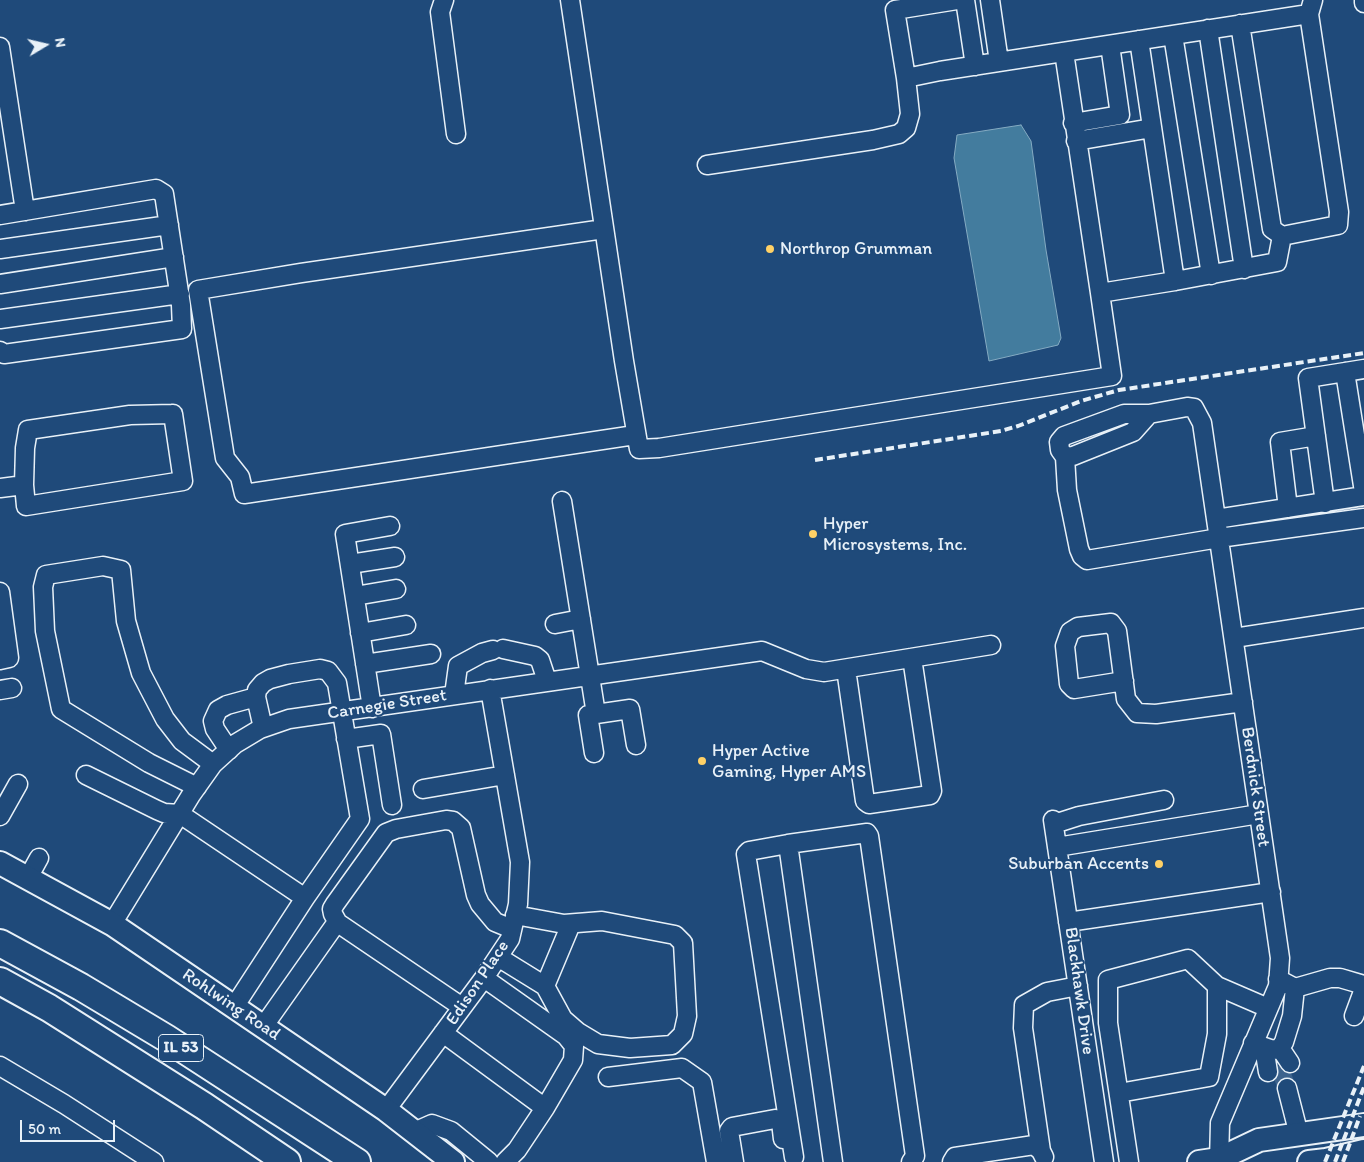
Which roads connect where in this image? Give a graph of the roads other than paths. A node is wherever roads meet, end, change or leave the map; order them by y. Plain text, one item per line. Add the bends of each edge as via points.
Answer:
1 (444, 0) edge
2 (570, 0) edge
3 (957, 0) edge
4 (965, 0) edge
5 (990, 0) edge
6 (1311, 7) edge
7 (1240, 24) junction
8 (1208, 29) junction
9 (1173, 35) junction
10 (1139, 40) junction
11 (1110, 45) junction
12 (0, 47) edge
13 (1064, 52) junction
14 (999, 62) junction
15 (975, 66) junction
16 (906, 78) junction
17 (1074, 122) junction
18 (1152, 128) junction
19 (456, 134) dead end
20 (1076, 141) junction
21 (707, 165) dead end
22 (25, 211) junction
23 (0, 215) edge
24 (169, 225) junction
25 (604, 229) junction
26 (1282, 236) junction
27 (0, 249) edge
28 (174, 257) junction
29 (1244, 269) junction
30 (1211, 275) junction
31 (1175, 281) junction
32 (0, 284) edge
33 (1100, 293) junction
34 (180, 294) junction
35 (0, 319) edge
36 (2, 353) edge
37 (1364, 369) edge
38 (1345, 372) junction
39 (636, 435) junction
40 (1316, 436) junction
41 (24, 485) junction
42 (0, 488) edge
43 (1364, 494) edge
44 (562, 501) dead end
45 (1325, 503) junction
46 (1288, 508) junction
47 (1364, 518) edge
48 (1216, 519) junction
49 (390, 526) dead end
50 (1219, 538) junction
51 (395, 557) dead end
52 (350, 564) junction
53 (396, 589) dead end
54 (0, 592) edge
55 (355, 596) junction
56 (1364, 618) edge
57 (581, 619) junction
58 (555, 624) dead end
59 (406, 626) dead end
60 (360, 633) junction
61 (1234, 638) junction
62 (991, 645) dead end
63 (431, 654) dead end
64 (912, 658) junction
65 (0, 660) edge
66 (365, 664) junction
67 (846, 669) junction
68 (590, 675) junction
69 (547, 681) junction
70 (1124, 681) dead end
71 (490, 689) junction
72 (454, 695) junction
73 (256, 697) junction
74 (1243, 702) junction
75 (372, 708) junction
76 (342, 712) junction
77 (596, 714) junction
78 (262, 728) junction
79 (346, 739) junction
80 (636, 746) dead end
81 (229, 750) junction
82 (594, 753) dead end
83 (213, 764) junction
84 (86, 775) dead end
85 (505, 775) junction
86 (18, 784) dead end
87 (197, 787) junction
88 (423, 789) dead end
89 (1164, 800) dead end
90 (392, 805) dead end
91 (180, 814) junction
92 (1259, 814) junction
93 (0, 816) edge
94 (788, 844) junction
95 (1057, 847) junction
96 (39, 858) dead end
97 (0, 862) edge
98 (28, 878) junction
99 (1271, 892) junction
100 (305, 898) junction
101 (337, 922) junction
102 (514, 922) junction
103 (1068, 922) junction
104 (112, 924) junction
105 (571, 924) junction
106 (0, 942) edge
107 (498, 957) junction
108 (484, 978) junction
109 (1278, 979) junction
110 (0, 981) edge
111 (1364, 985) edge
112 (545, 986) junction
113 (1078, 986) junction
114 (1217, 986) junction
115 (1295, 988) junction
116 (1364, 989) edge
117 (234, 1007) junction
118 (462, 1007) junction
119 (1268, 1008) junction
120 (1354, 1016) dead end
121 (263, 1027) junction
122 (443, 1033) junction
123 (1272, 1055) junction
124 (0, 1066) edge
125 (608, 1078) dead end
126 (1287, 1088) tunnel mouth
127 (1118, 1093) junction
128 (545, 1108) junction
129 (386, 1110) junction
130 (1364, 1126) edge
131 (414, 1132) junction
132 (1298, 1135) junction
133 (1364, 1152) edge
134 (1043, 1156) edge
135 (790, 1159) edge
136 (1342, 1160) edge
137 (1217, 1161) edge
138 (154, 1162) edge
139 (287, 1162) edge
140 (357, 1162) edge
141 (453, 1162) edge
142 (489, 1162) edge
143 (505, 1162) edge
144 (716, 1162) edge
145 (734, 1162) edge
146 (833, 1162) edge
147 (910, 1162) edge
148 (952, 1162) edge
149 (1104, 1162) edge
150 (1129, 1162) edge
151 (1309, 1162) edge

1 - 19 street via 440,12
2 - 25 street
3 - 16 street via 895,10
4 - 15 street
5 - 14 street
6 - 7 street
6 - 26 street via 1340,212 1338,225
7 - 8 street
7 - 26 street via 1272,229
8 - 9 street
8 - 29 street
9 - 10 street
9 - 30 street
10 - 11 street
10 - 18 street
11 - 13 street
11 - 17 street via 1120,115
12 - 22 street
13 - 14 street
13 - 17 street
14 - 15 street
15 - 16 street
16 - 21 street via 910,114 906,128 899,134
17 - 20 street
18 - 20 street
18 - 31 street
20 - 33 street
22 - 23 street
22 - 24 street via 156,190 164,194
24 - 27 street
24 - 28 street
25 - 39 street
25 - 39 street via 198,290 225,458 240,477 244,494
26 - 29 street via 1277,262
28 - 32 street
28 - 34 street
29 - 30 street
30 - 31 street
31 - 33 street
33 - 39 street via 1112,376 659,448 639,450
34 - 35 street
34 - 36 street via 182,329
37 - 38 street
38 - 40 street via 1308,378
38 - 43 street
40 - 45 street
40 - 46 street via 1280,442
41 - 41 street via 26,506 184,481 173,414 130,415 28,430 24,448
41 - 42 street
43 - 45 street
44 - 57 street
45 - 46 street
46 - 48 street
47 - 50 street
48 - 50 street, Berdnick Street
48 - 50 street, Berdnick Street via 1202,423 1194,408 1124,414 1064,436 1059,442 1065,457 1067,490 1079,549 1087,560
49 - 52 street via 345,534
50 - 61 street, Berdnick Street
51 - 52 street
52 - 55 street
53 - 55 street
54 - 65 street via 10,658
55 - 60 street
56 - 61 street
57 - 58 street
57 - 68 street
59 - 60 street
60 - 66 street
61 - 74 street, Berdnick Street
62 - 64 street
63 - 66 street
64 - 67 street
64 - 67 street via 932,791 930,795 869,804 865,801
66 - 75 street
67 - 68 street, Carnegie Street via 815,672 762,651
68 - 69 street, Carnegie Street
68 - 77 street
69 - 71 street, Carnegie Street
69 - 72 street via 540,660 535,656 498,649 482,653 458,666
70 - 74 street via 1126,699 1137,713 1156,714
71 - 72 street, Carnegie Street
71 - 85 street, Edison Place
72 - 75 street, Carnegie Street
73 - 76 street via 257,690 270,678 320,669 334,677
73 - 78 street
73 - 81 street via 218,710 213,721 215,729
74 - 92 street, Berdnick Street
75 - 76 street, Carnegie Street
76 - 78 street, Carnegie Street via 289,719
76 - 79 street
77 - 80 street via 630,709
77 - 82 street via 588,716
78 - 81 street, Carnegie Street
79 - 90 street via 381,734
79 - 100 street via 360,819
81 - 83 street, Carnegie Street
83 - 87 street, Carnegie Street
83 - 87 street via 182,741 165,719 141,673 126,622 121,570 103,566 46,575 43,587 45,631 61,709 150,763
84 - 91 street via 164,813
85 - 88 street
85 - 102 street, Edison Place via 520,862
86 - 93 street
87 - 91 street, Carnegie Street
89 - 95 street, Blackhawk Drive via 1054,822
91 - 100 street
91 - 104 street, Carnegie Street
92 - 95 street
92 - 99 street, Berdnick Street
94 - 135 street via 746,854
94 - 146 street
94 - 147 street via 867,833 869,836 915,1156
95 - 103 street, Blackhawk Drive
96 - 98 street
97 - 98 main road, Rohlwing Road
98 - 104 main road, Rohlwing Road
99 - 103 street
99 - 109 street, Berdnick Street via 1280,958
100 - 117 street
101 - 102 street via 332,909 386,833 446,820 461,828 480,904 495,922
101 - 118 street
101 - 121 street
102 - 105 street
102 - 107 street, Edison Place via 510,939
103 - 113 street, Blackhawk Drive
104 - 117 main road, Rohlwing Road
105 - 112 street
105 - 112 street via 602,921 674,935 683,943 687,1016 683,1034 672,1045 630,1048 598,1044 563,1019
106 - 140 highway, IL 53 via 166,1038
107 - 108 street, Edison Place
107 - 112 street
108 - 118 street, Edison Place
108 - 128 street via 566,1036 574,1046 572,1060
109 - 115 street
109 - 119 street, Berdnick Street
110 - 139 highway, IL 53 via 56,1012
111 - 115 street via 1330,978
113 - 134 street via 1047,992 1024,1005 1023,1028
113 - 149 street, Blackhawk Drive
114 - 119 street
114 - 127 street via 1217,1034 1209,1077
114 - 127 street via 1188,959 1108,980 1108,1023
115 - 123 street via 1292,1016 1284,1042
116 - 120 street
117 - 121 main road, Rohlwing Road
118 - 122 street, Edison Place
119 - 123 street, Berdnick Street
121 - 129 main road, Rohlwing Road
122 - 128 street
122 - 129 street, Edison Place
123 - 137 street, Berdnick Street via 1220,1123
124 - 138 street
125 - 144 street via 682,1068 702,1082
126 - 132 street
127 - 150 street
128 - 143 street
129 - 131 main road, Rohlwing Road
130 - 132 main road
131 - 141 main road, Rohlwing Road
131 - 142 street via 432,1124 451,1131
132 - 137 main road via 1259,1140
133 - 136 main road
134 - 148 street via 1034,1145 955,1157
135 - 145 street via 781,1122 775,1119 732,1127 729,1131
136 - 151 main road

